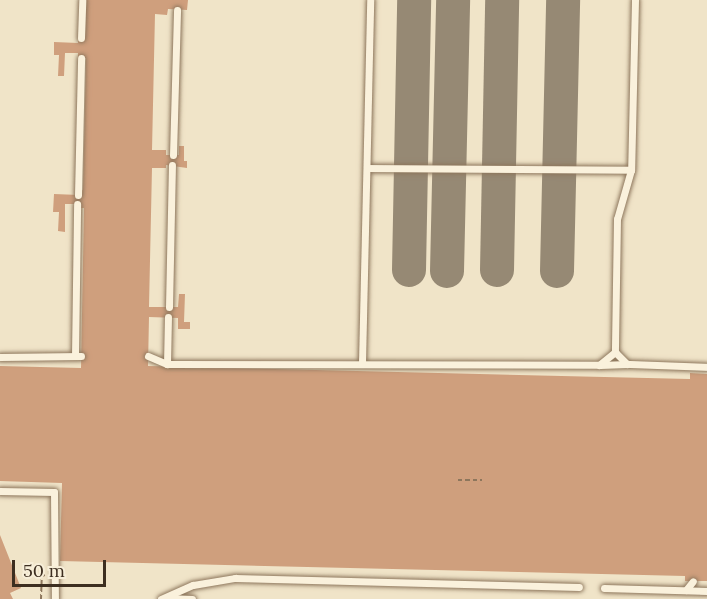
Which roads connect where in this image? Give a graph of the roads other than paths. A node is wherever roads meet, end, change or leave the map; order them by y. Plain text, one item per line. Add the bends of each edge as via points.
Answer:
1 (82, 0) edge
2 (370, 0) edge
3 (635, 0) edge
4 (177, 10) dead end
5 (81, 38) dead end
6 (81, 58) dead end
7 (173, 155) dead end
8 (172, 165) dead end
9 (367, 168) junction
10 (631, 170) junction
11 (78, 195) dead end
12 (77, 204) dead end
13 (169, 307) dead end
14 (168, 317) dead end
15 (615, 352) junction
16 (148, 356) dead end
17 (0, 357) edge
18 (362, 363) junction
19 (167, 364) junction
20 (599, 364) junction
21 (627, 364) junction
22 (707, 367) edge
23 (0, 490) edge
24 (693, 581) dead end
25 (579, 587) dead end
26 (604, 588) dead end
27 (686, 590) junction
28 (707, 591) edge
29 (55, 599) edge
30 (162, 599) edge
31 (192, 599) edge

1 - 5 lane
2 - 9 lane
3 - 10 lane
4 - 7 lane
6 - 11 lane
8 - 13 lane
9 - 10 lane
9 - 18 lane
10 - 15 lane via 616,219
12 - 17 lane via 78,356
14 - 19 lane
15 - 20 lane
15 - 21 lane
16 - 19 lane
18 - 19 lane
18 - 20 lane
20 - 21 lane
21 - 22 lane
23 - 29 lane via 54,492
24 - 27 lane
25 - 30 lane via 235,578 193,585
26 - 27 lane
27 - 28 lane
30 - 31 lane

